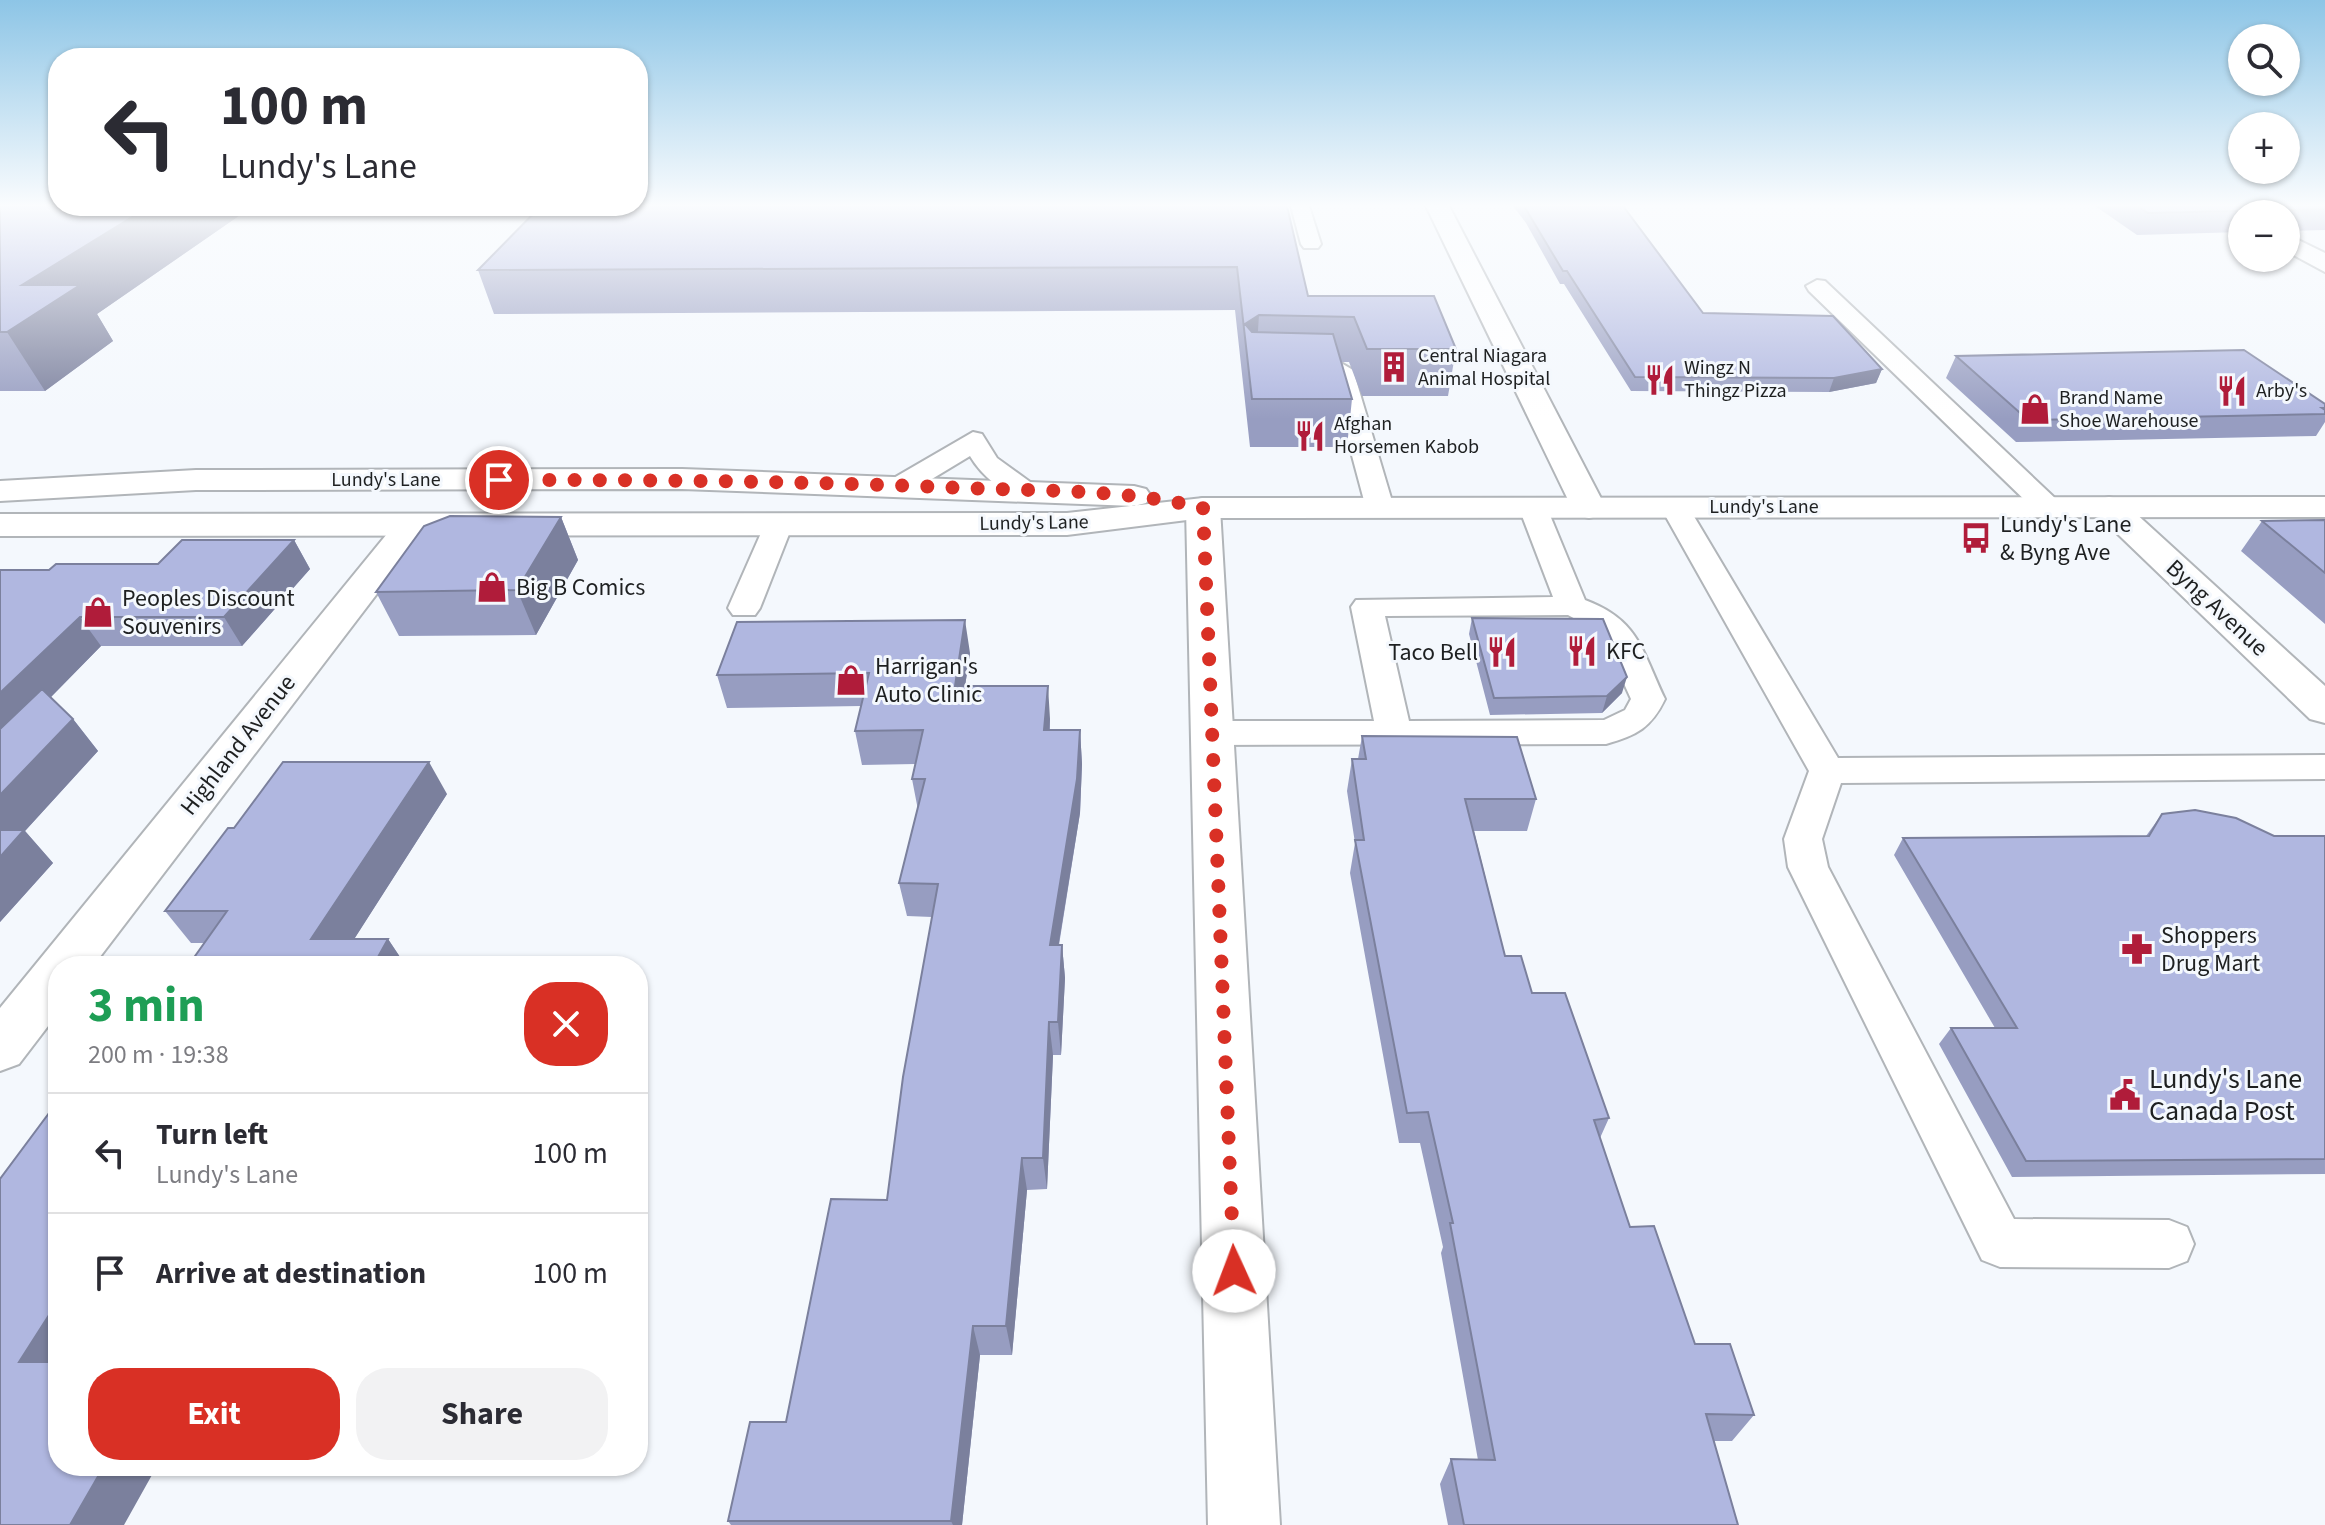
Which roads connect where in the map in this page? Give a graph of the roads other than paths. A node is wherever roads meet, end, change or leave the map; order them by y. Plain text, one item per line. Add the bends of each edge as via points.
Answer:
1 (1473, 277) edge
2 (1817, 286) dead end
3 (1299, 370) edge
4 (902, 485) junction
5 (1023, 490) junction
6 (2048, 507) junction
7 (2109, 507) junction
8 (2325, 507) edge
9 (1203, 508) junction
10 (1380, 508) junction
11 (1533, 508) junction
12 (1589, 508) junction
13 (1675, 508) junction
14 (0, 517) edge
15 (779, 524) junction
16 (412, 525) junction
17 (1572, 606) junction
18 (744, 608) dead end
19 (2325, 709) edge
20 (1212, 733) junction
21 (1394, 733) junction
22 (2325, 767) edge
23 (1827, 771) junction
24 (72, 956) edge
25 (48, 987) edge
26 (0, 1048) edge
27 (2169, 1244) dead end
28 (1244, 1525) edge

1 - 12 main road
2 - 6 lane
3 - 10 lane via 1341,370
4 - 5 main road, Lundy's Lane
4 - 5 lane via 948,461 973,440 997,473
4 - 14 main road, Lundy's Lane via 682,479 196,480
5 - 9 main road, Lundy's Lane via 1140,497
6 - 7 main road, Lundy's Lane
6 - 13 main road, Lundy's Lane
7 - 8 main road, Lundy's Lane
7 - 19 main road, Byng Avenue
9 - 10 main road, Lundy's Lane
9 - 15 main road, Lundy's Lane via 1067,524
9 - 20 main road
10 - 11 main road, Lundy's Lane
11 - 12 main road, Lundy's Lane
11 - 17 lane
12 - 13 main road, Lundy's Lane
13 - 23 lane
14 - 16 main road, Lundy's Lane
15 - 16 main road, Lundy's Lane
15 - 18 lane
16 - 24 main road, Highland Avenue
17 - 21 lane via 1367,607
17 - 21 lane via 1609,621 1620,635 1648,699 1630,724 1585,733
20 - 21 lane
20 - 28 main road
22 - 23 lane
23 - 27 lane via 1803,839 1808,867 2000,1243
25 - 26 main road

